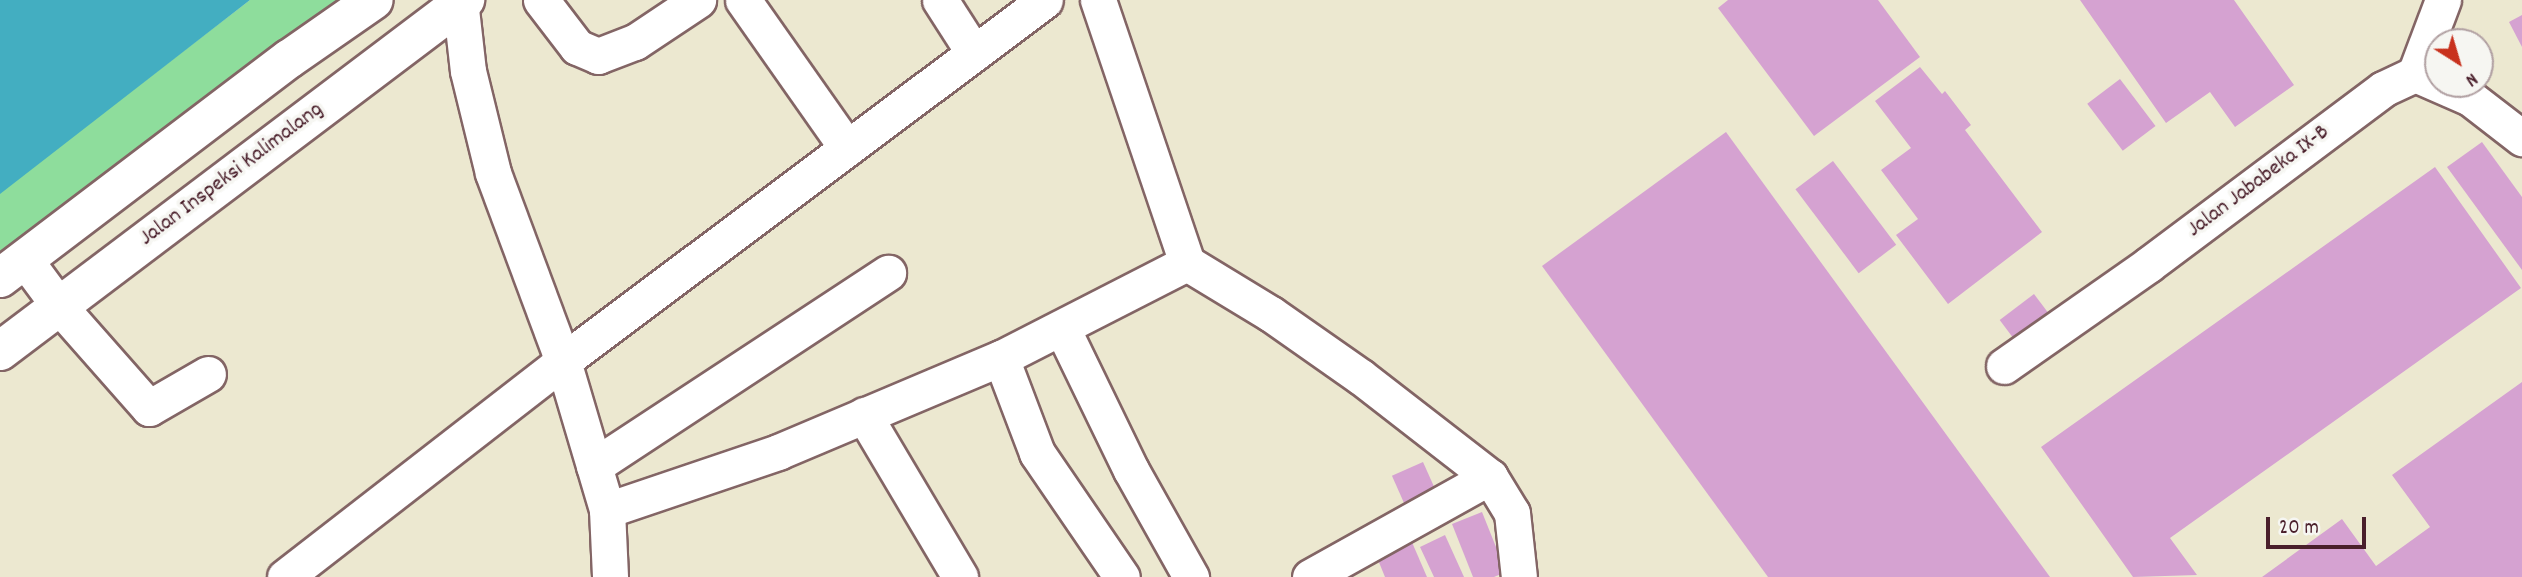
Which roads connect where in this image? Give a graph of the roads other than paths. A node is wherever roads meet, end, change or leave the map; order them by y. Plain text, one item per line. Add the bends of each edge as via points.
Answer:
1 (374, 0) edge
2 (541, 0) edge
3 (698, 0) edge
4 (743, 0) edge
5 (940, 0) edge
6 (1045, 0) edge
7 (1098, 0) edge
8 (2443, 0) edge
9 (462, 1) edge
10 (974, 53) junction
11 (2415, 74) junction
12 (2522, 138) edge
13 (847, 148) junction
14 (1187, 263) junction
15 (12, 269) edge
16 (888, 273) dead end
17 (59, 306) junction
18 (1062, 328) junction
19 (0, 351) edge
20 (1001, 358) junction
21 (563, 361) junction
22 (2004, 366) dead end
23 (208, 374) dead end
24 (864, 415) junction
25 (594, 466) junction
26 (1490, 477) junction
27 (607, 510) junction
28 (285, 577) edge
29 (610, 577) edge
30 (960, 577) edge
31 (1122, 577) edge
32 (1191, 577) edge
33 (1310, 577) edge
34 (1520, 577) edge

1 - 15 main road
2 - 3 street via 577,47 598,56 635,42
4 - 13 street
5 - 10 street
6 - 10 street
7 - 14 street
8 - 11 street
9 - 17 main road, Jalan Inspeksi Kalimalang
9 - 21 street via 468,71 493,173
10 - 13 street
11 - 12 street via 2470,98
11 - 22 street, Jalan Jababeka IX-B via 2383,89
13 - 21 street
14 - 18 street
14 - 26 street via 1361,377
15 - 17 street
16 - 25 street
17 - 19 main road, Jalan Inspeksi Kalimalang
17 - 23 street via 149,408
18 - 20 street
18 - 32 street via 1131,470
20 - 24 street
20 - 31 street via 1037,453
21 - 25 street
21 - 28 street
24 - 27 street via 778,452
24 - 30 street
25 - 27 street
26 - 33 street
26 - 34 street via 1512,513
27 - 29 street

